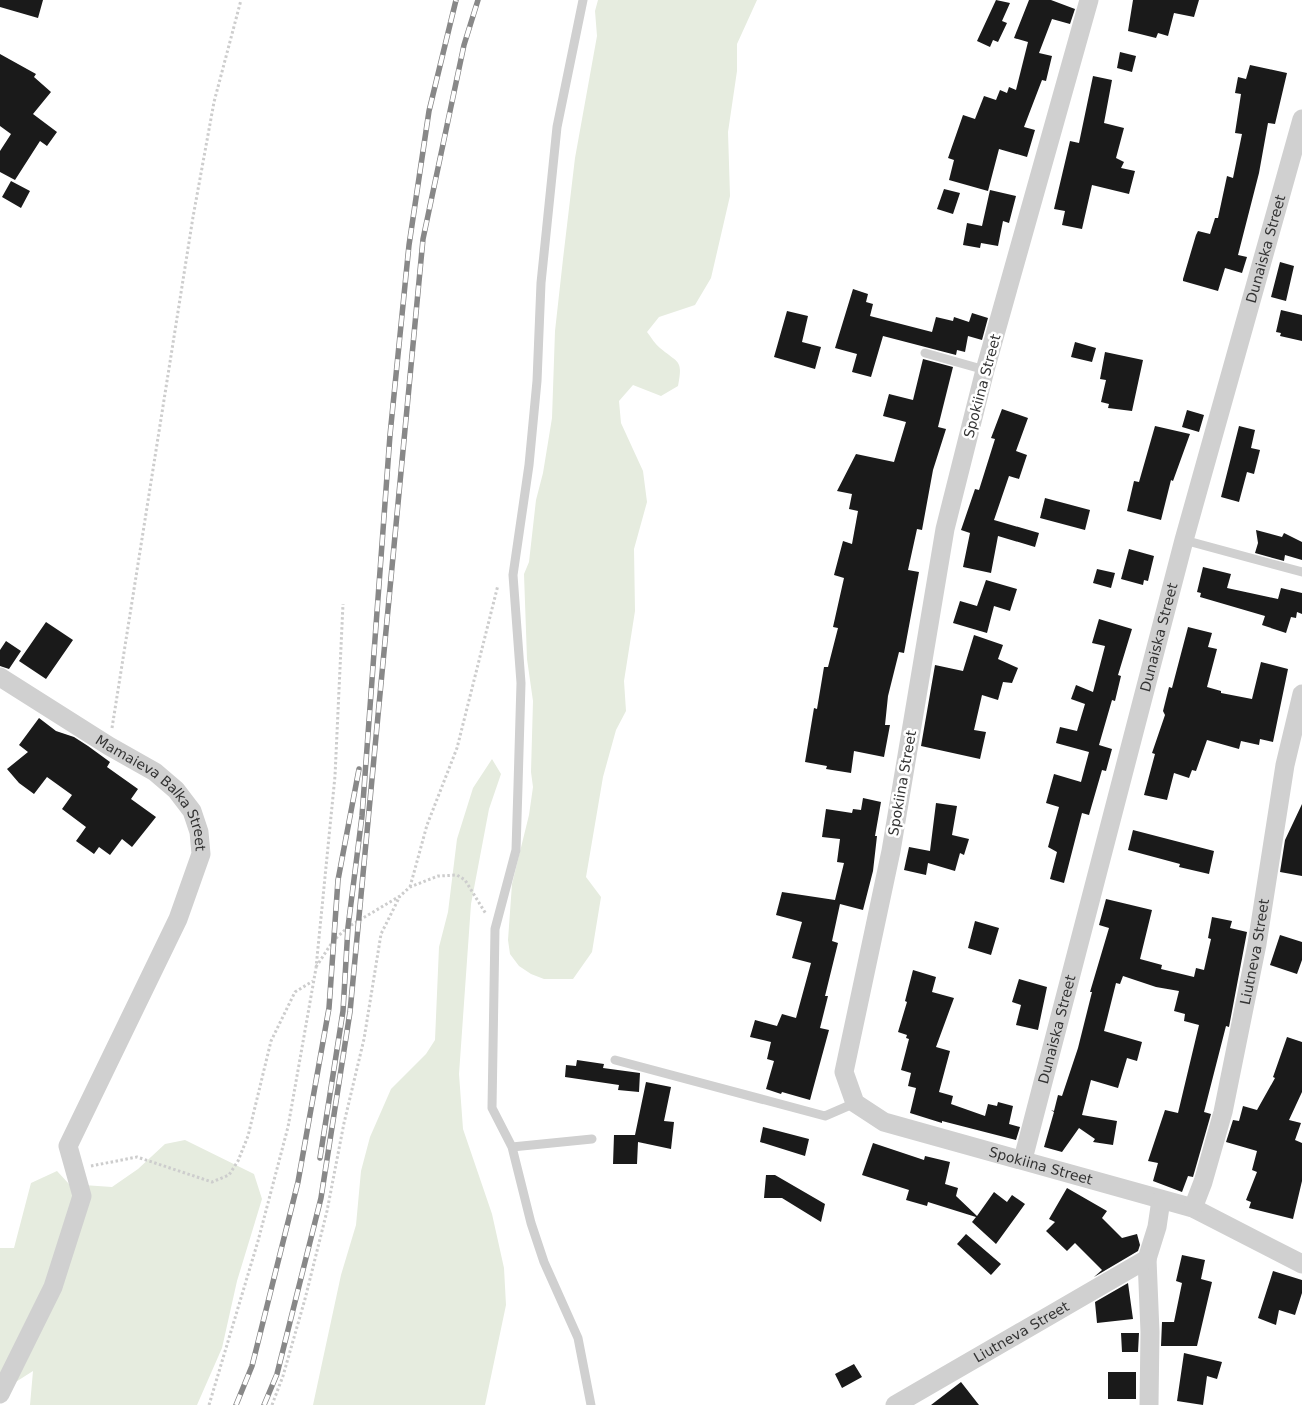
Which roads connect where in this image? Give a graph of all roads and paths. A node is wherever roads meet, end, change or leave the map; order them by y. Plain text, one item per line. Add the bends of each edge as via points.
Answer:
1 (241, 0) edge
2 (583, 0) edge
3 (1089, 0) edge
4 (1302, 119) edge
5 (925, 353) dead end
6 (985, 370) junction
7 (1184, 540) junction
8 (1302, 572) edge
9 (500, 580) dead end
10 (344, 604) dead end
11 (0, 677) edge
12 (1302, 694) edge
13 (109, 746) junction
14 (410, 886) junction
15 (400, 896) junction
16 (495, 929) junction
17 (316, 968) junction
18 (314, 981) junction
19 (615, 1060) dead end
20 (855, 1102) junction
21 (592, 1139) dead end
22 (512, 1147) junction
23 (1023, 1159) junction
24 (74, 1169) junction
25 (1161, 1200) junction
26 (1193, 1208) junction
27 (1147, 1259) junction
28 (1302, 1264) edge
29 (0, 1394) edge
30 (209, 1405) edge
31 (272, 1405) edge
32 (591, 1405) edge
33 (895, 1405) edge
34 (1149, 1405) edge

1 - 13 path via 214,102 193,217
2 - 16 lane via 557,128 541,283 534,419 513,575 521,683 516,850
3 - 6 street, Spokiina Street
4 - 7 street, Dunaiska Street
5 - 6 lane
6 - 20 street, Spokiina Street via 945,529 891,851 844,1072
7 - 8 lane
7 - 23 street, Dunaiska Street
9 - 14 path via 457,748 427,825
10 - 17 path via 335,776
11 - 13 street, Mamaieva Balka Street
12 - 26 street, Liutneva Street via 1285,765 1257,944 1224,1103 1204,1182
13 - 24 street, Mamaieva Balka Street via 156,772 176,790 192,811 199,832 201,854 178,919 68,1146
14 - 15 path
14 - 16 path via 438,876 457,875 470,885
15 - 17 path via 348,927 333,941
15 - 31 path via 381,934 364,1040 327,1212 298,1325
16 - 22 lane via 492,1108
17 - 18 path
18 - 24 path via 294,992 270,1041 248,1136 229,1175 212,1182 137,1156
18 - 30 path via 288,1127
19 - 20 lane via 825,1116
20 - 23 street, Spokiina Street via 884,1122
21 - 22 lane
22 - 32 lane via 544,1262 578,1338
23 - 25 street, Spokiina Street
24 - 29 street via 82,1196 53,1287
25 - 26 street, Spokiina Street
25 - 27 street
26 - 28 street, Spokiina Street
27 - 33 street, Liutneva Street
27 - 34 street

